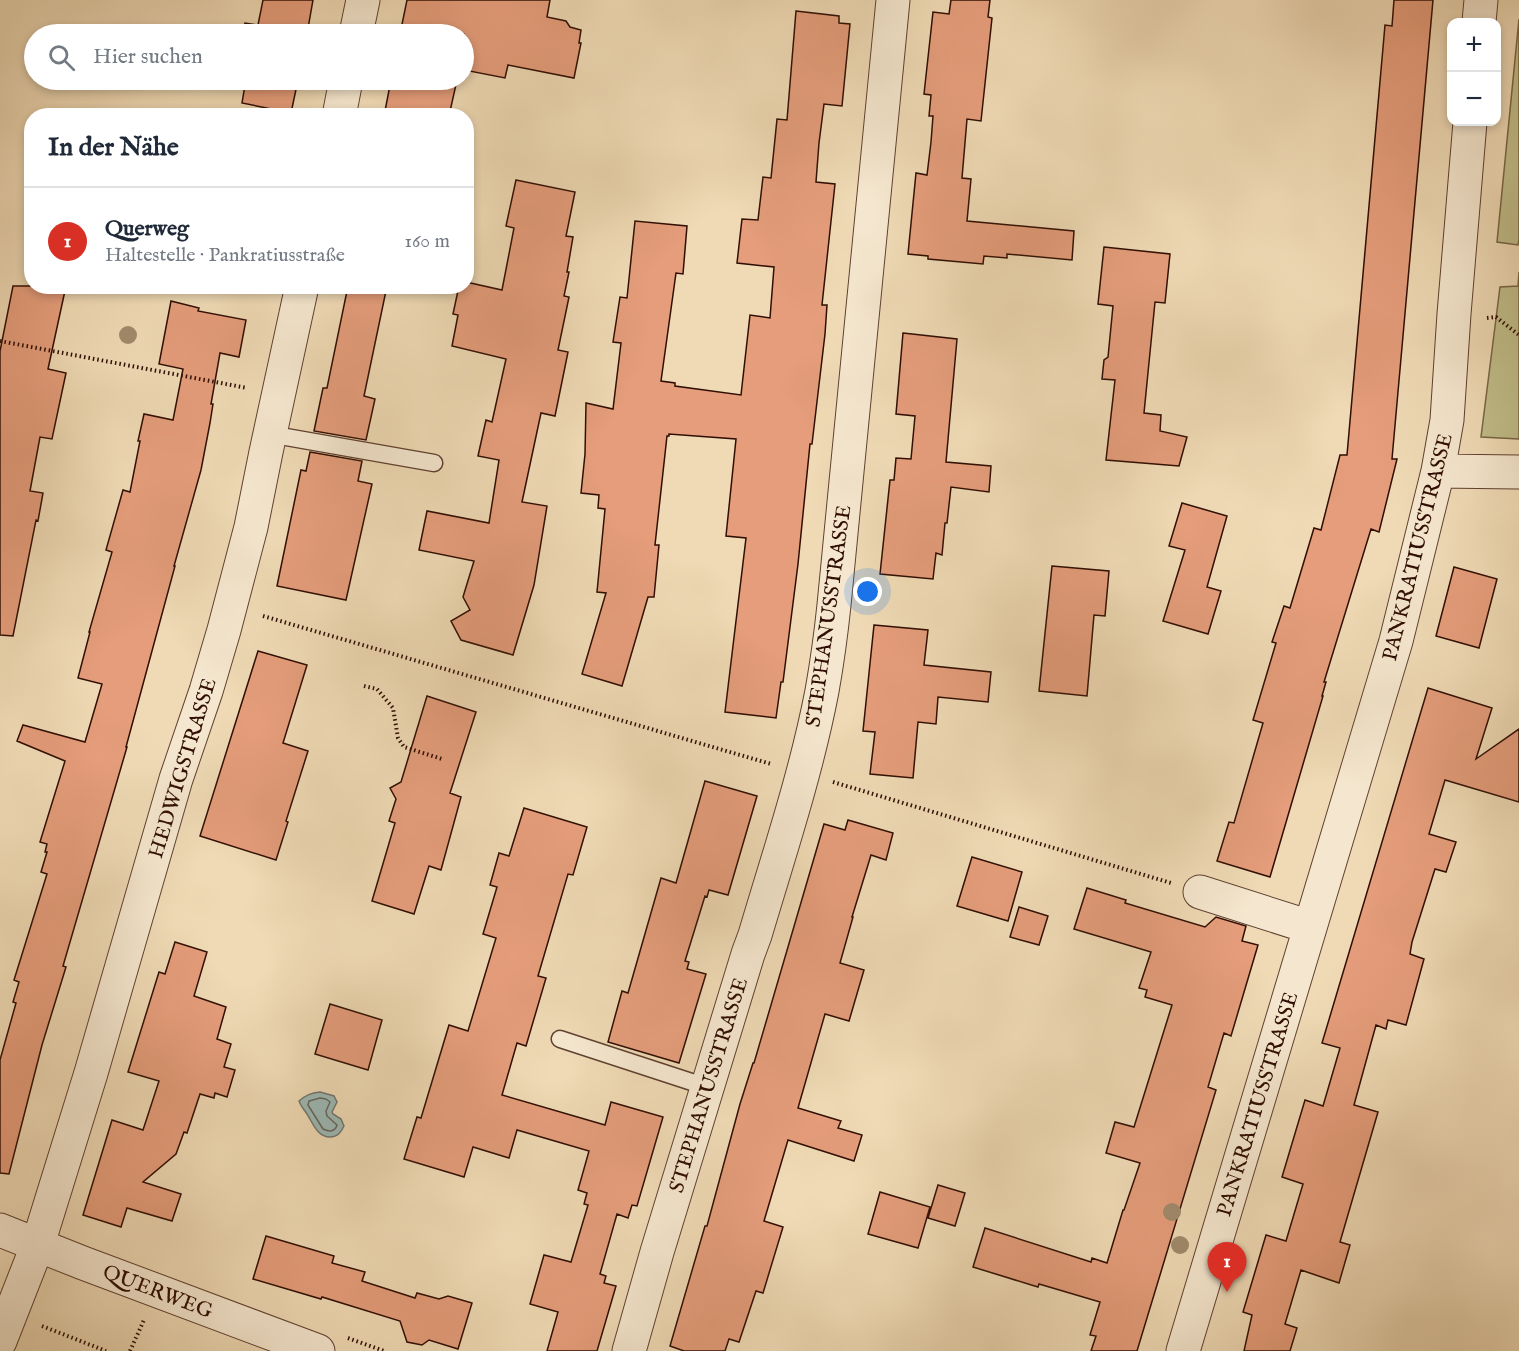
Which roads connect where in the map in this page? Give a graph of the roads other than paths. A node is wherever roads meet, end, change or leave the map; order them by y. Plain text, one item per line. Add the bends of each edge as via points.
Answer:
1 (363, 0) edge
2 (893, 0) edge
3 (1481, 0) edge
4 (1479, 18) edge
5 (358, 24) edge
6 (344, 90) edge
7 (341, 108) edge
8 (1470, 126) edge
9 (300, 294) edge
10 (269, 434) junction
11 (434, 463) dead end
12 (1438, 471) junction
13 (1519, 472) edge
14 (1200, 892) road end
15 (1310, 927) junction
16 (560, 1039) dead end
17 (707, 1087) junction
18 (0, 1230) edge
19 (38, 1244) junction
20 (6, 1327) edge
21 (318, 1351) edge
22 (629, 1351) edge
23 (1183, 1351) edge

1 - 5 street
2 - 17 street, STEPHANUSSTRASSE via 834,605 822,691 803,773
3 - 4 street
6 - 7 street
8 - 12 street, PANKRATIUSSTRASSE via 1448,420
9 - 10 street, HEDWIGSTRASSE
10 - 11 lane
10 - 19 street, HEDWIGSTRASSE via 237,586
12 - 13 street
12 - 15 street, PANKRATIUSSTRASSE via 1396,641
14 - 15 street
15 - 23 street, PANKRATIUSSTRASSE
16 - 17 lane
17 - 22 street, STEPHANUSSTRASSE
18 - 19 street, QUERWEG
19 - 20 street, HEDWIGSTRASSE
19 - 21 street, QUERWEG

